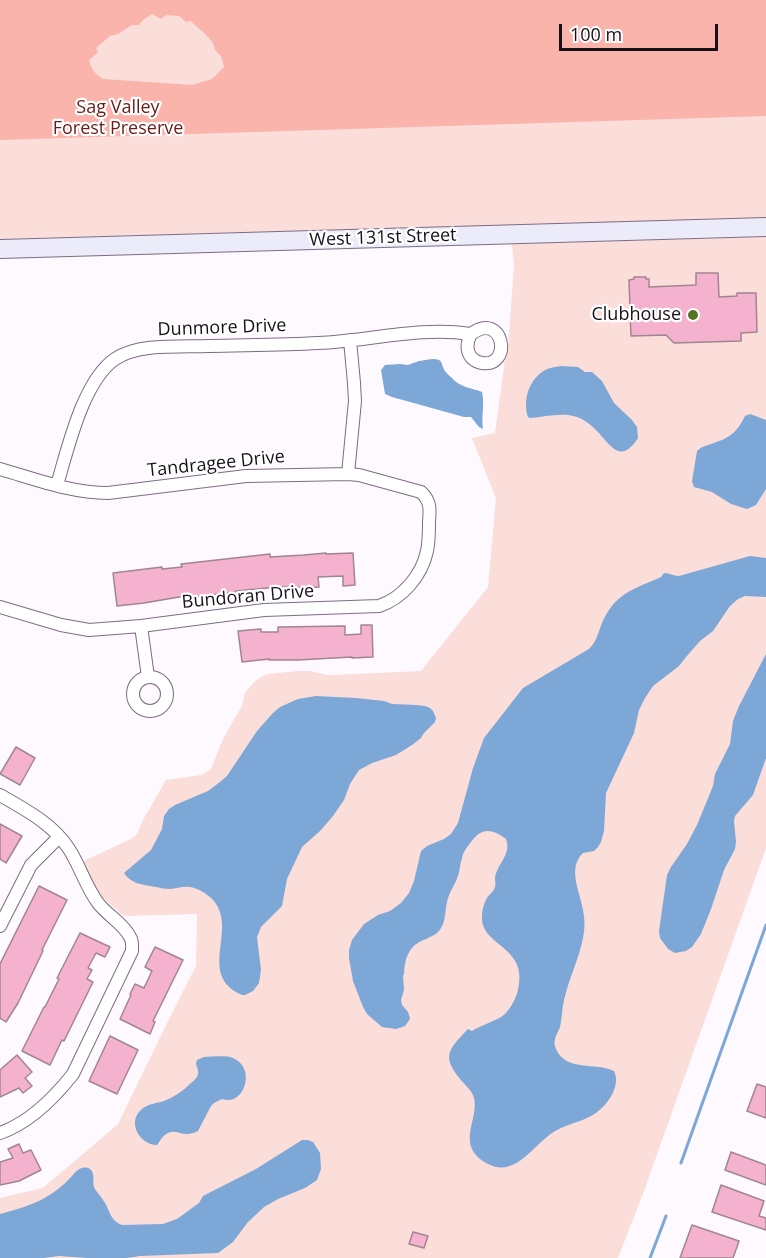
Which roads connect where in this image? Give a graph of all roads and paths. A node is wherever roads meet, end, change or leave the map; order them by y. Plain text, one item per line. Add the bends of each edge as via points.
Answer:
1 (766, 227) edge
2 (0, 249) edge
3 (471, 333) dead end
4 (350, 340) junction
5 (0, 469) edge
6 (348, 474) junction
7 (57, 485) junction
8 (429, 504) joint
9 (0, 607) edge
10 (141, 626) junction
11 (148, 677) dead end
12 (0, 795) edge
13 (60, 837) junction
14 (0, 926) edge
15 (0, 1133) edge

1 - 2 street, West 131st Street
3 - 4 street, Dunmore Drive via 440,330
4 - 6 street via 355,394
4 - 7 street, Dunmore Drive via 154,348 126,353 97,376 83,404
5 - 7 street, Tandragee Drive
6 - 7 street, Tandragee Drive via 246,476 108,493
6 - 8 street, Tandragee Drive via 421,492
8 - 10 street, Bundoran Drive via 428,548 422,566 402,593 387,604 264,610
9 - 10 street, Bundoran Drive via 77,629
10 - 11 street
12 - 13 street via 39,818
13 - 14 street via 31,865
13 - 15 street via 99,905 130,936 132,951 73,1074 46,1104

